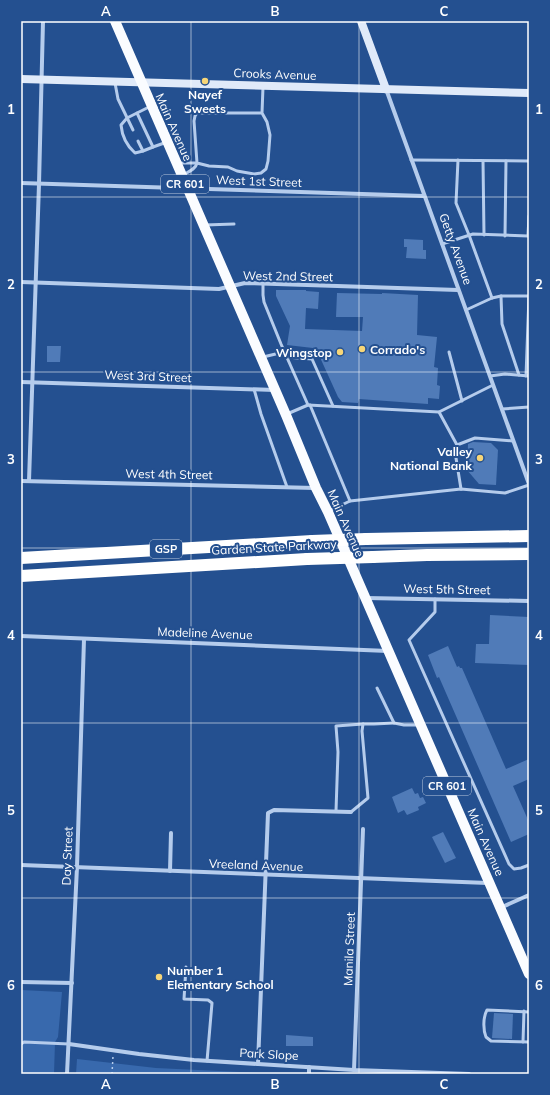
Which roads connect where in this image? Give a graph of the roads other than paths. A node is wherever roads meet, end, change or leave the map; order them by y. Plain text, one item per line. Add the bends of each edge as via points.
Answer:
1 (44, 21) edge
2 (115, 21) edge
3 (361, 21) edge
4 (21, 79) edge
5 (42, 80) junction
6 (115, 82) junction
7 (141, 82) junction
8 (263, 86) junction
9 (386, 89) junction
10 (529, 93) edge
11 (151, 106) junction
12 (137, 113) junction
13 (262, 113) junction
14 (127, 118) junction
15 (133, 130) dead end
16 (138, 141) dead end
17 (167, 142) junction
18 (153, 147) junction
19 (143, 151) junction
20 (411, 160) junction
21 (458, 160) junction
22 (483, 161) junction
23 (506, 161) junction
24 (529, 161) edge
25 (176, 163) junction
26 (196, 163) junction
27 (182, 176) junction
28 (21, 183) edge
29 (39, 184) junction
30 (187, 189) junction
31 (424, 196) junction
32 (529, 216) edge
33 (234, 224) dead end
34 (203, 225) junction
35 (469, 235) junction
36 (484, 235) junction
37 (505, 236) junction
38 (529, 236) edge
39 (442, 244) junction
40 (21, 282) edge
41 (36, 282) junction
42 (263, 284) junction
43 (230, 287) junction
44 (458, 290) junction
45 (501, 296) junction
46 (529, 296) edge
47 (492, 298) junction
48 (466, 310) junction
49 (284, 352) junction
50 (450, 352) dead end
51 (261, 357) junction
52 (286, 357) junction
53 (519, 375) junction
54 (490, 376) junction
55 (528, 376) edge
56 (21, 382) edge
57 (32, 382) junction
58 (493, 385) junction
59 (254, 389) junction
60 (275, 390) junction
61 (462, 401) junction
62 (309, 405) junction
63 (333, 406) junction
64 (529, 407) edge
65 (502, 409) junction
66 (439, 412) junction
67 (286, 415) junction
68 (513, 441) junction
69 (458, 446) junction
70 (21, 481) edge
71 (29, 481) junction
72 (529, 485) edge
73 (287, 487) junction
74 (316, 488) junction
75 (461, 489) junction
76 (350, 501) junction
77 (328, 512) junction
78 (527, 536) edge
79 (529, 554) edge
80 (21, 558) edge
81 (21, 576) edge
82 (365, 598) junction
83 (435, 599) junction
84 (529, 601) edge
85 (21, 636) edge
86 (84, 639) junction
87 (388, 651) junction
88 (377, 688) dead end
89 (394, 723) junction
90 (363, 724) junction
91 (420, 725) junction
92 (336, 811) junction
93 (351, 812) joint
94 (363, 829) dead end
95 (171, 833) dead end
96 (21, 865) edge
97 (529, 865) edge
98 (77, 867) junction
99 (170, 871) junction
100 (266, 875) junction
101 (361, 879) junction
102 (490, 883) junction
103 (529, 896) edge
104 (500, 908) junction
105 (186, 967) dead end
106 (529, 974) edge
107 (21, 982) edge
108 (72, 983) junction
109 (524, 1011) junction
110 (529, 1012) edge
111 (523, 1042) junction
112 (529, 1042) edge
113 (21, 1044) edge
114 (69, 1044) junction
115 (207, 1060) junction
116 (258, 1064) junction
117 (309, 1067) junction
118 (354, 1070) junction
119 (67, 1074) edge
120 (309, 1074) edge
121 (469, 1074) edge

1 - 5 street
2 - 7 main road, CR 601
3 - 9 street, Getty Avenue
4 - 5 street, Crooks Avenue
5 - 6 street, Crooks Avenue
5 - 29 street
6 - 7 street, Crooks Avenue
6 - 14 lane via 118,99
7 - 8 street, Crooks Avenue
7 - 11 main road, Main Avenue / CR 601
8 - 9 street, Crooks Avenue
8 - 13 lane
9 - 10 street, Crooks Avenue
9 - 20 street, Getty Avenue
11 - 12 lane
11 - 17 main road, Main Avenue / CR 601
12 - 14 lane
12 - 18 lane
13 - 26 lane via 197,113 194,116
13 - 26 lane via 270,135 268,161 266,169 261,173 254,174 228,167
14 - 15 lane
14 - 19 lane via 121,125 122,133 129,147 135,152
16 - 19 lane
17 - 18 lane
17 - 25 main road, Main Avenue / CR 601
18 - 19 lane
20 - 21 lane
20 - 31 street, Getty Avenue
21 - 22 lane
21 - 35 lane via 456,203
22 - 23 lane
22 - 36 lane
23 - 24 lane
23 - 37 lane
25 - 26 lane
25 - 27 main road, Main Avenue / CR 601
26 - 27 lane via 194,168
27 - 30 main road, Main Avenue / CR 601
28 - 29 street, West 1st Street
29 - 30 street, West 1st Street
29 - 41 street
30 - 31 street, West 1st Street
30 - 34 main road, Main Avenue / CR 601
31 - 39 street, Getty Avenue
32 - 38 lane
33 - 34 lane
34 - 43 main road, Main Avenue / CR 601
35 - 36 lane
35 - 39 lane
35 - 47 lane
36 - 37 lane
37 - 38 lane
39 - 44 street, Getty Avenue
40 - 41 street, West 2nd Street
41 - 43 street, West 2nd Street via 219,289
41 - 57 street
42 - 43 street, West 2nd Street via 245,283
42 - 44 street, West 2nd Street
42 - 49 lane via 264,302
43 - 51 main road, Main Avenue / CR 601
44 - 48 street, Getty Avenue
45 - 46 lane
45 - 47 lane
45 - 53 lane via 502,324
46 - 55 lane
47 - 48 lane
48 - 54 street, Getty Avenue
49 - 51 lane
49 - 52 lane
50 - 61 lane
51 - 60 main road, Main Avenue / CR 601
52 - 62 lane
52 - 63 lane via 312,359
53 - 54 lane
53 - 55 lane
54 - 58 street, Getty Avenue
56 - 57 street, West 3rd Street
57 - 59 street, West 3rd Street
57 - 71 street
58 - 61 lane
58 - 65 street, Getty Avenue
59 - 60 street, West 3rd Street
59 - 73 lane
60 - 67 main road, Main Avenue / CR 601
61 - 66 lane
62 - 63 lane
62 - 67 lane
62 - 76 lane
63 - 66 lane
64 - 65 lane
65 - 68 street, Getty Avenue
66 - 69 lane
67 - 74 main road, Main Avenue / CR 601
68 - 69 lane via 475,438
68 - 72 street, Getty Avenue
69 - 75 lane via 456,458
70 - 71 street, West 4th Street
71 - 73 street, West 4th Street
72 - 75 lane via 505,493
73 - 74 street, West 4th Street
74 - 77 main road, Main Avenue / CR 601
75 - 76 lane
76 - 77 lane
77 - 82 main road, Main Avenue / CR 601
78 - 80 highway, Garden State Parkway / GSP, bridge via 366,538
79 - 81 highway, Garden State Parkway / GSP, bridge via 307,559
82 - 83 street, West 5th Street
82 - 87 main road, Main Avenue / CR 601
83 - 84 street, West 5th Street
83 - 97 lane via 435,612 409,640 509,864 514,869
85 - 86 street, Madeline Avenue
86 - 87 street, Madeline Avenue
86 - 98 street, Day Street
87 - 91 main road, Main Avenue / CR 601
88 - 89 lane
89 - 90 lane
89 - 91 lane
90 - 92 lane via 336,726
90 - 93 lane via 368,798
91 - 102 main road, Main Avenue / CR 601
92 - 93 street
92 - 100 street via 274,810 268,813
94 - 101 street, Manila Street
95 - 99 street
96 - 98 street, Vreeland Avenue
98 - 99 street, Vreeland Avenue
98 - 108 street, Day Street
99 - 100 street, Vreeland Avenue
100 - 101 street, Vreeland Avenue
100 - 116 street
101 - 102 street, Vreeland Avenue
101 - 118 street, Manila Street
102 - 104 main road, Main Avenue / CR 601
103 - 104 street
104 - 106 main road, Main Avenue / CR 601
105 - 115 lane via 184,999 208,1000 212,1003
107 - 108 street
108 - 114 street, Day Street
109 - 110 lane
109 - 111 lane
109 - 111 lane via 485,1012 485,1034 488,1040
111 - 112 lane
113 - 114 lane
114 - 115 street, Park Slope via 169,1058
114 - 119 street, Day Street
115 - 116 street, Park Slope
116 - 117 street, Park Slope
117 - 118 street, Park Slope
117 - 120 street
118 - 121 street, Park Slope

